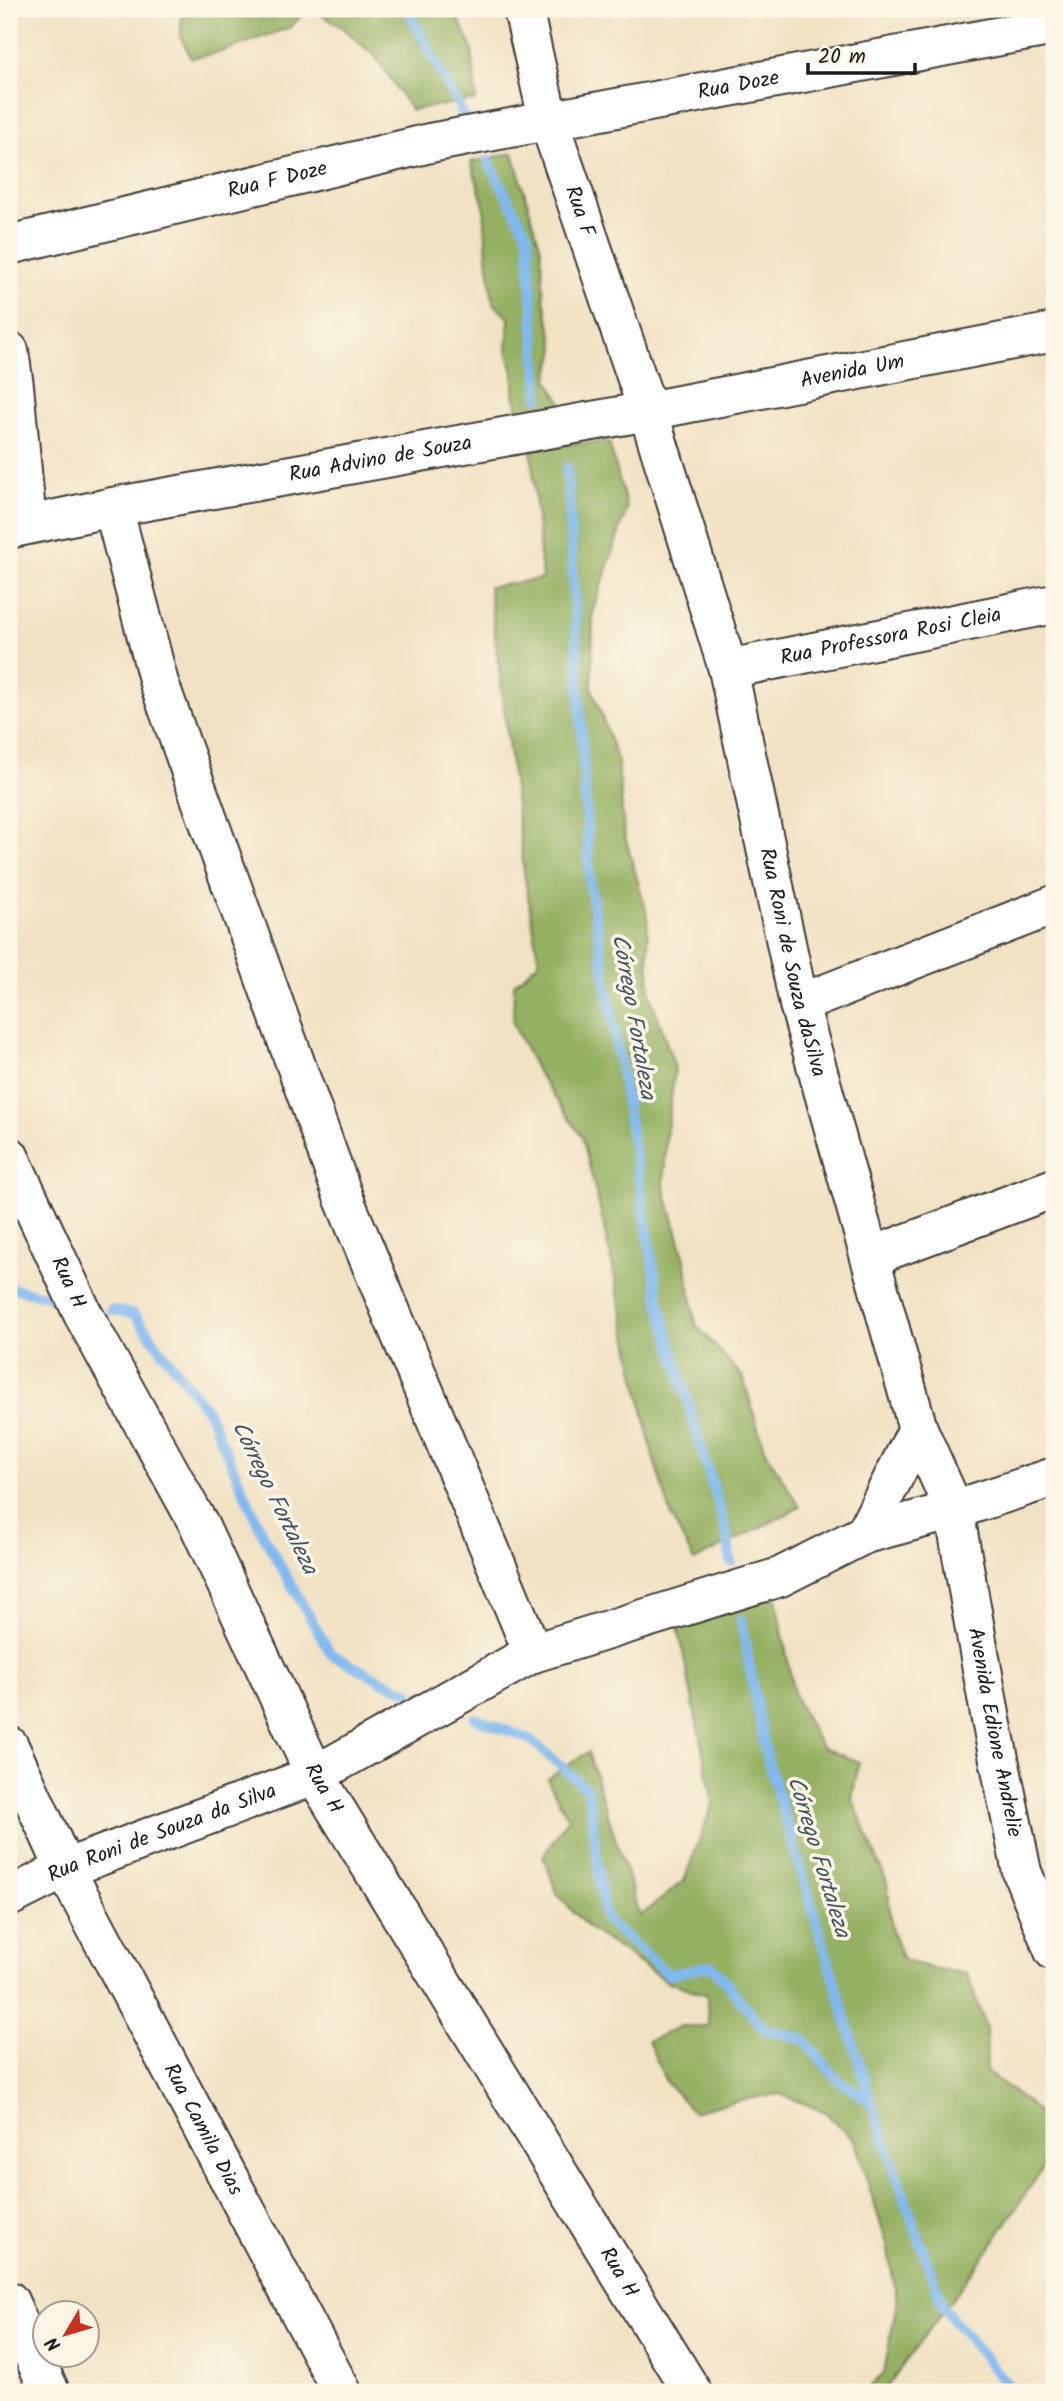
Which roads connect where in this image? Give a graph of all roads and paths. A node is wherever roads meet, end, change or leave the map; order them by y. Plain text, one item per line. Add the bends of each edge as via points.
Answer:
1 (523, 9) edge
2 (1054, 26) edge
3 (548, 119) junction
4 (9, 245) edge
5 (1054, 332) edge
6 (9, 351) edge
7 (648, 411) junction
8 (113, 507) junction
9 (18, 526) edge
10 (1054, 604) edge
11 (728, 669) junction
12 (1054, 905) edge
13 (799, 1004) junction
14 (9, 1156) edge
15 (1054, 1188) edge
16 (870, 1257) junction
17 (918, 1429) junction
18 (1054, 1477) edge
19 (954, 1510) junction
20 (865, 1534) junction
21 (517, 1662) junction
22 (9, 1746) edge
23 (315, 1775) junction
24 (65, 1868) junction
25 (9, 1897) edge
26 (1054, 1951) edge
27 (9, 2301) edge
28 (50, 2392) edge
29 (342, 2392) edge
30 (692, 2392) edge

1 - 3 street, Rua F
2 - 3 street, Rua Doze
3 - 4 street, Rua F Doze
3 - 7 street, Rua F
5 - 7 street, Avenida Um
6 - 9 street via 15,386
7 - 8 street, Rua Advino de Souza
7 - 11 street, Rua Roni de Souza daSilva
8 - 9 street, Rua Advino de Souza
8 - 21 street via 159,683
10 - 11 street, Rua Professora Rosi Cleia
11 - 13 street, Rua Roni de Souza daSilva
12 - 13 street
13 - 16 street, Rua Roni de Souza daSilva
14 - 23 street, Rua H via 83,1314 199,1525
15 - 16 street
16 - 17 street, Rua Roni de Souza daSilva
17 - 19 street, Rua Roni de Souza daSilva
17 - 20 street
18 - 19 street
19 - 20 street, Rua Roni de Souza da Silva
19 - 26 street, Avenida Edione Andrelie via 1022,1872
20 - 21 street, Rua Roni de Souza da Silva via 780,1577
21 - 23 street, Rua Roni de Souza da Silva
22 - 24 street, Rua Camila Dias
23 - 24 street, Rua Roni de Souza da Silva
23 - 30 street, Rua H
24 - 25 street, Rua Roni de Souza da Silva
24 - 29 street, Rua Camila Dias
27 - 28 street

